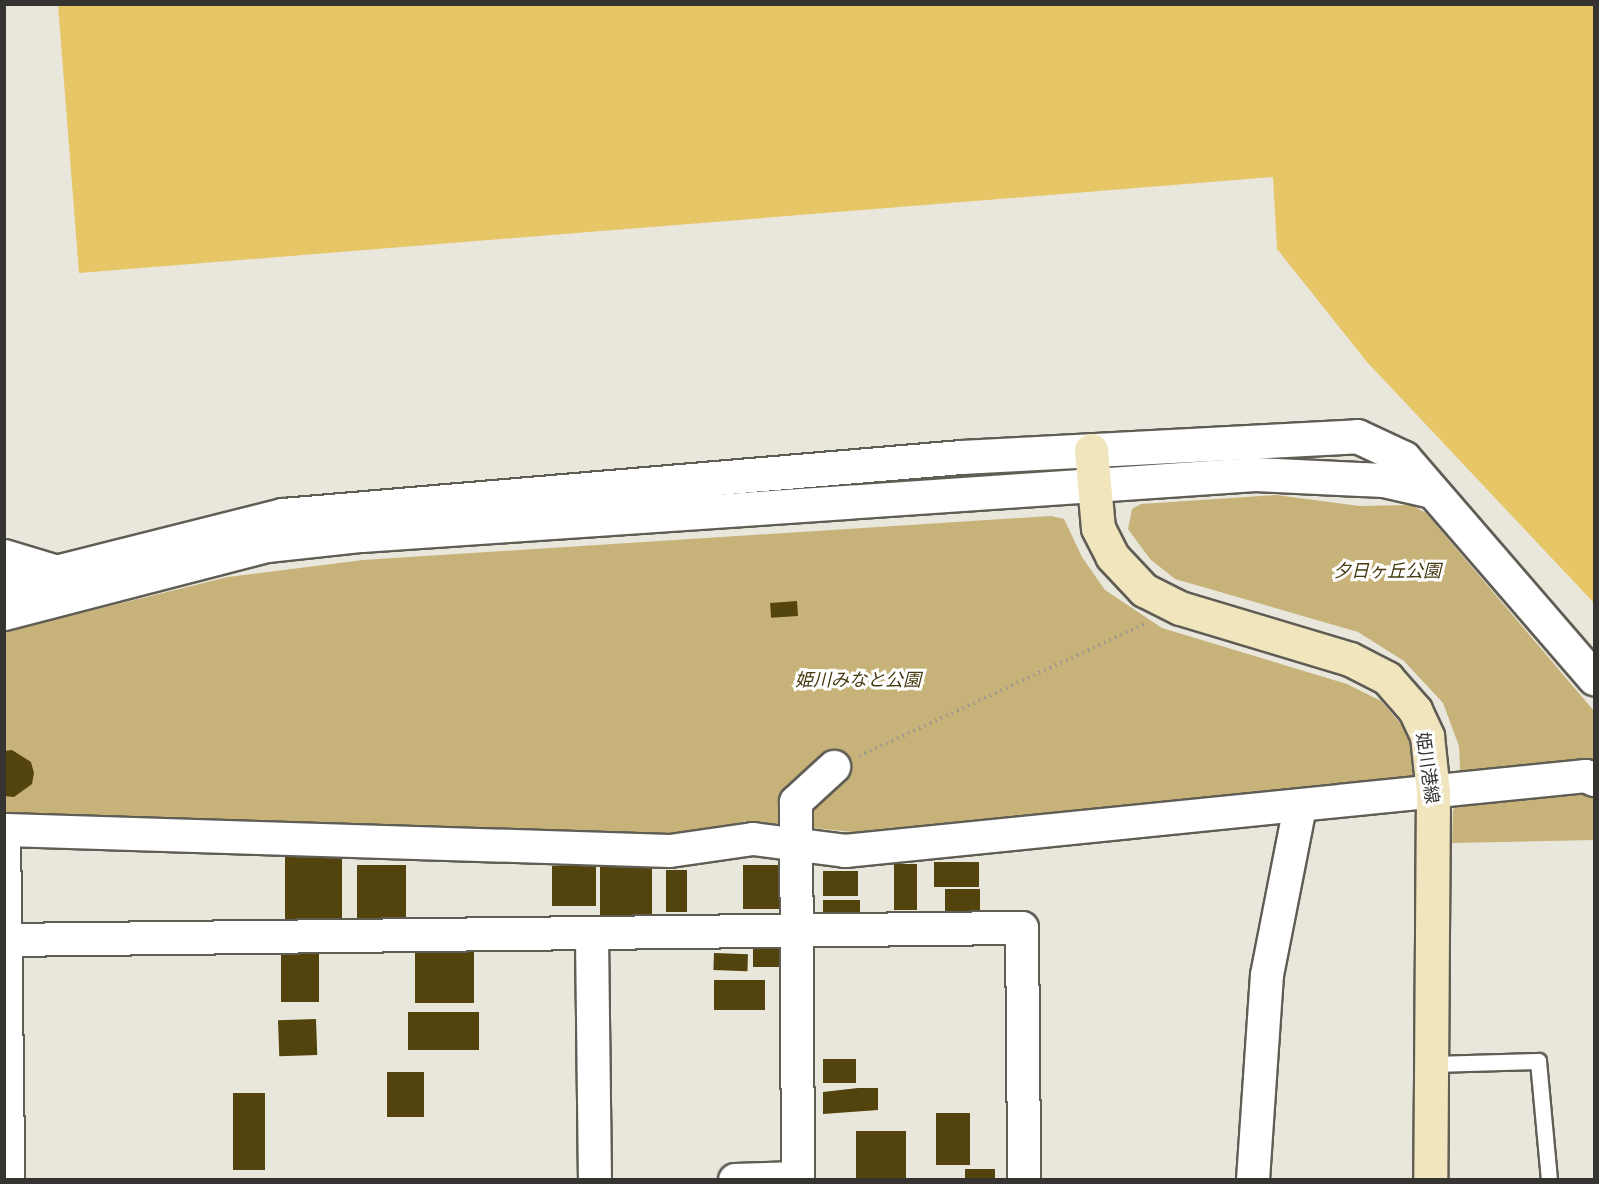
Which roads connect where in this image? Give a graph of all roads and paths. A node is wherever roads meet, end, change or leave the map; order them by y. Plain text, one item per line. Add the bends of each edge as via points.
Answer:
1 (1091, 450) junction
2 (1091, 483) junction
3 (1427, 490) junction
4 (4, 556) edge
5 (54, 571) junction
6 (4, 585) edge
7 (1180, 608) junction
8 (4, 613) edge
9 (1594, 678) edge
10 (834, 767) joint
11 (1594, 780) edge
12 (1433, 792) junction
13 (1300, 807) junction
14 (6, 830) edge
15 (795, 848) junction
16 (794, 930) junction
17 (592, 936) junction
18 (6, 940) edge
19 (1432, 1064) junction
20 (8, 1179) edge
21 (595, 1179) edge
22 (735, 1179) edge
23 (798, 1179) edge
24 (1024, 1179) edge
25 (1253, 1179) edge
26 (1430, 1179) edge
27 (1549, 1179) edge

1 - 2 main road, 姫川港線
1 - 3 street via 1357,436 1404,458
1 - 5 street via 283,515
2 - 3 street via 1294,472
2 - 7 main road, 姫川港線 via 1098,528 1112,556 1144,590
2 - 8 street via 267,545
3 - 9 street
4 - 5 street
5 - 6 street
7 - 10 path
7 - 12 main road, 姫川港線 via 1350,659 1387,678 1415,710 1427,736
10 - 15 street via 796,802
11 - 12 street via 1586,776
12 - 13 street
12 - 19 main road, 姫川港線
13 - 15 street via 844,851
13 - 25 street via 1267,975
14 - 15 street via 670,851 753,839
14 - 18 street
15 - 16 street
16 - 17 street
16 - 23 street
16 - 24 street via 1022,928
17 - 18 street
17 - 21 street
18 - 20 street
19 - 26 main road, 姫川港線
19 - 27 lane via 1538,1061
22 - 23 street

